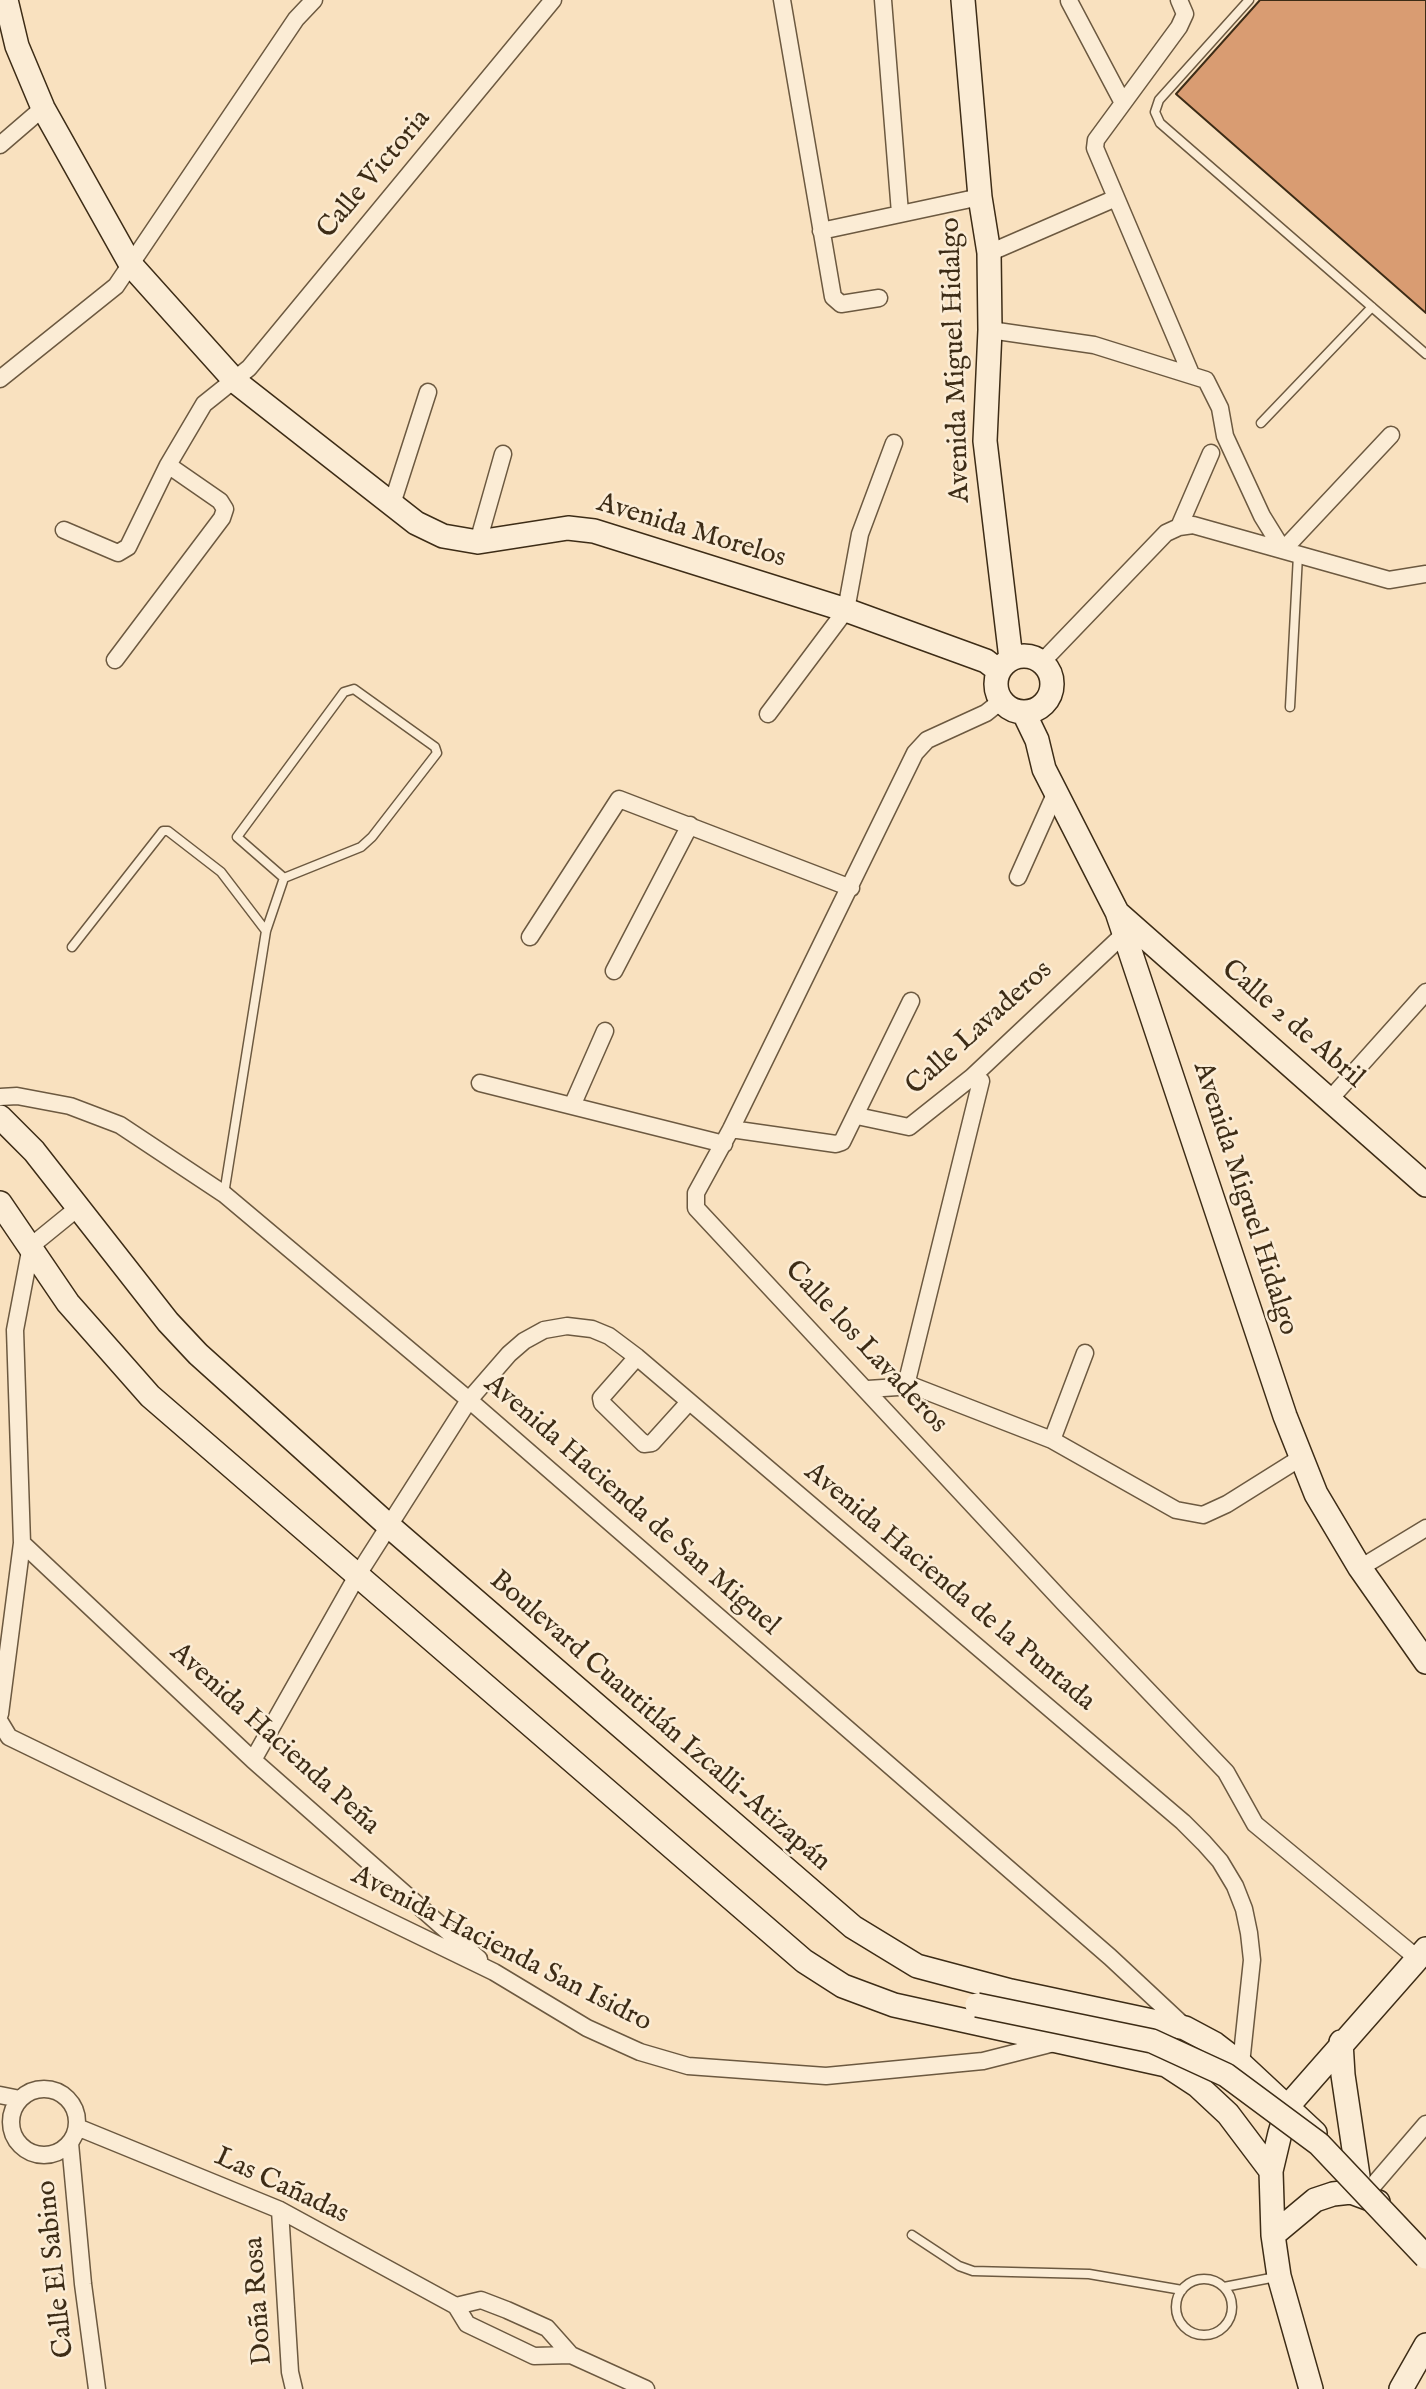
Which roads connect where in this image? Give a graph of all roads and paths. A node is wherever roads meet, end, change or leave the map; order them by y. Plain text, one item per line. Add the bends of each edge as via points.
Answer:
1 (6, 0) edge
2 (314, 0) edge
3 (553, 0) edge
4 (782, 0) edge
5 (883, 0) edge
6 (963, 0) edge
7 (1179, 0) edge
8 (1248, 0) edge
9 (1069, 1) edge
10 (1123, 103) junction
11 (43, 108) junction
12 (0, 145) edge
13 (980, 197) junction
14 (1116, 198) junction
15 (900, 213) junction
16 (821, 231) junction
17 (989, 253) junction
18 (131, 265) junction
19 (879, 298) dead end
20 (1371, 307) junction
21 (990, 330) junction
22 (1426, 354) edge
23 (1191, 374) junction
24 (0, 379) edge
25 (236, 382) junction
26 (428, 392) dead end
27 (1261, 423) dead end
28 (1391, 435) dead end
29 (894, 443) dead end
30 (1211, 453) dead end
31 (503, 454) dead end
32 (168, 465) junction
33 (392, 504) junction
34 (1179, 527) junction
35 (64, 530) dead end
36 (478, 542) junction
37 (1291, 552) junction
38 (1426, 574) edge
39 (846, 610) junction
40 (116, 660) dead end
41 (1018, 662) junction
42 (1001, 701) junction
43 (1290, 707) dead end
44 (1031, 711) junction
45 (768, 714) dead end
46 (1056, 792) junction
47 (690, 825) junction
48 (1018, 877) dead end
49 (284, 878) junction
50 (851, 888) junction
51 (266, 931) junction
52 (530, 937) dead end
53 (1135, 942) junction
54 (72, 947) dead end
55 (614, 971) dead end
56 (1426, 992) edge
57 (911, 1001) dead end
58 (606, 1031) dead end
59 (981, 1081) dead end
60 (480, 1083) dead end
61 (0, 1097) edge
62 (1331, 1098) junction
63 (572, 1106) junction
64 (857, 1116) junction
65 (0, 1117) edge
66 (728, 1136) junction
67 (1426, 1185) edge
68 (224, 1194) junction
69 (0, 1203) edge
70 (79, 1207) junction
71 (31, 1246) junction
72 (1084, 1353) dead end
73 (637, 1357) junction
74 (906, 1385) junction
75 (868, 1389) junction
76 (469, 1400) junction
77 (689, 1402) junction
78 (1052, 1440) junction
79 (1302, 1457) junction
80 (388, 1526) junction
81 (1426, 1528) edge
82 (22, 1543) junction
83 (1360, 1567) junction
84 (357, 1576) junction
85 (1426, 1662) edge
86 (0, 1714) edge
87 (0, 1722) edge
88 (253, 1760) junction
89 (1422, 1953) edge
90 (917, 1966) junction
91 (494, 1972) junction
92 (978, 1999) junction
93 (894, 2005) junction
94 (1185, 2028) junction
95 (1060, 2041) junction
96 (1341, 2042) junction
97 (1241, 2064) junction
98 (0, 2095) edge
99 (20, 2099) junction
100 (1288, 2106) junction
101 (1426, 2124) edge
102 (77, 2127) junction
103 (70, 2143) junction
104 (1271, 2171) junction
105 (1371, 2190) junction
106 (280, 2210) junction
107 (912, 2235) dead end
108 (1273, 2235) junction
109 (1426, 2241) edge
110 (1426, 2258) edge
111 (1279, 2276) junction
112 (1224, 2287) junction
113 (1182, 2290) junction
114 (456, 2306) junction
115 (1426, 2345) edge
116 (571, 2355) junction
117 (1426, 2380) edge
118 (97, 2389) edge
119 (294, 2389) edge
120 (646, 2389) edge
121 (1311, 2389) edge
122 (1401, 2389) edge
123 (1407, 2389) edge

1 - 11 main road, Avenida Morelos via 17,46
2 - 18 street via 296,19
3 - 25 street, Calle Victoria
4 - 16 street
5 - 15 street
6 - 13 main road, Avenida Miguel Hidalgo
7 - 10 street via 1185,14 1179,27
8 - 20 lane via 1159,100 1155,112 1160,123
9 - 10 street
10 - 14 street via 1094,144
11 - 12 street
11 - 18 main road, Avenida Morelos
13 - 15 street
13 - 17 main road, Avenida Miguel Hidalgo
14 - 17 street
14 - 23 street
15 - 16 street
16 - 19 street via 836,302
17 - 21 main road, Avenida Miguel Hidalgo
18 - 24 street via 116,286
18 - 25 main road, Avenida Morelos
20 - 22 lane
20 - 27 lane
21 - 23 street via 1094,345
21 - 41 main road, Avenida Miguel Hidalgo via 985,441 993,528 1009,634
23 - 37 street via 1206,380 1220,408 1225,436 1262,516
25 - 32 street, Calle Victoria via 204,404
25 - 33 main road, Avenida Morelos
26 - 33 street
28 - 37 street
29 - 39 street via 860,534
30 - 34 street
31 - 36 street
32 - 35 street, Calle Victoria via 124,552
32 - 40 street via 225,509
33 - 36 main road, Avenida Morelos via 443,536
34 - 37 street via 1193,525
34 - 41 street via 1166,533
36 - 39 main road, Avenida Morelos via 568,528 594,531
37 - 38 street via 1389,580
37 - 43 lane
39 - 41 main road, Avenida Morelos via 986,661
39 - 45 street
41 - 42 main road via 996,686
41 - 44 main road via 1052,683 1048,698
42 - 44 main road via 1015,711
42 - 50 street, Calle los Lavaderos via 920,745
44 - 46 main road via 1044,769
46 - 48 street
46 - 53 main road, Calle 2 de Abril
47 - 50 street
47 - 52 street via 618,799
47 - 55 street
49 - 49 lane via 361,847 437,753 435,747 348,688 237,837
49 - 51 lane
50 - 66 street, Calle los Lavaderos
51 - 54 lane via 221,872 163,831
51 - 68 lane
53 - 62 main road, Calle 2 de Abril
53 - 64 street, Calle Lavaderos via 909,1127
53 - 79 main road, Avenida Miguel Hidalgo via 1285,1416
56 - 62 street
57 - 64 street
58 - 63 street
59 - 74 street
60 - 63 street
61 - 68 street, Avenida Hacienda de San Miguel via 70,1106 120,1125
62 - 67 main road, Calle 2 de Abril
63 - 66 street
64 - 66 street via 842,1142 836,1144
65 - 70 main road, Boulevard Cuautitlán Izcalli-Atizapán
66 - 75 street, Calle los Lavaderos via 696,1193 696,1208
68 - 76 street, Avenida Hacienda de San Miguel
69 - 71 main road
70 - 71 street
70 - 80 main road, Boulevard Cuautitlán Izcalli-Atizapán via 190,1346
71 - 82 street via 15,1330
71 - 84 main road via 68,1303 150,1396
72 - 78 street
73 - 76 street, Avenida Hacienda de la Puntada via 592,1329 567,1326 544,1330 509,1353
73 - 77 street, Avenida Hacienda de la Puntada
73 - 77 street via 601,1403 644,1444 652,1443
74 - 75 street
74 - 78 street
75 - 89 street, Calle los Lavaderos via 1226,1772 1255,1824
76 - 80 street, Avenida Hacienda de la Puntada
76 - 94 street, Avenida Hacienda de San Miguel via 1110,1957
77 - 97 street, Avenida Hacienda de la Puntada via 1183,1822 1220,1861 1244,1909 1252,1960
78 - 79 street via 1176,1510 1203,1515
79 - 83 main road, Avenida Miguel Hidalgo via 1316,1494
80 - 84 street, Avenida Hacienda de la Puntada
80 - 90 main road, Boulevard Cuautitlán Izcalli-Atizapán via 825,1905
81 - 83 street
82 - 86 street
82 - 88 street, Avenida Hacienda Peña
83 - 85 main road, Avenida Miguel Hidalgo
84 - 88 street, Avenida Hacienda de la Puntada
84 - 93 main road via 804,1961 843,1986
87 - 91 street, Avenida Hacienda San Isidro via 9,1737
88 - 91 street, Avenida Hacienda Peña
89 - 96 main road
90 - 92 main road
90 - 94 main road, Boulevard Cuautitlán Izcalli-Atizapán
91 - 95 street, Avenida Hacienda San Isidro via 587,2028 640,2052 688,2066 825,2076 983,2061
92 - 93 main road
92 - 109 main road via 1152,2027 1203,2048 1327,2136
92 - 110 main road, bridge via 1153,2041 1226,2075 1319,2144
93 - 95 main road
94 - 97 main road, Boulevard Cuautitlán Izcalli-Atizapán
95 - 104 main road via 1166,2065 1228,2114
96 - 100 main road
96 - 105 main road via 1342,2075
97 - 100 main road, Boulevard Cuautitlán Izcalli-Atizapán
98 - 99 street
99 - 102 street via 43,2089 59,2092 72,2103
99 - 103 street via 11,2122 15,2138 25,2150 49,2155
100 - 104 main road
100 - 105 main road, Boulevard Cuautitlán Izcalli-Atizapán
101 - 105 street
102 - 103 street
102 - 106 street, Las Cañadas
103 - 118 street, Calle El Sabino
104 - 108 main road
105 - 108 main road via 1315,2200
105 - 110 main road, Boulevard Cuautitlán Izcalli-Atizapán
106 - 114 street, Las Cañadas
106 - 119 street, Doña Rosa
107 - 113 lane via 973,2271 1089,2274
108 - 111 main road
111 - 112 lane
111 - 121 main road
112 - 113 lane via 1203,2279
112 - 113 lane via 1232,2314 1213,2334 1199,2335 1186,2329 1178,2318 1176,2303
114 - 116 street, Las Cañadas via 467,2324 534,2356
114 - 116 street, Las Cañadas via 481,2300 507,2310 547,2328
115 - 122 main road
116 - 120 street, Las Cañadas
117 - 123 main road

